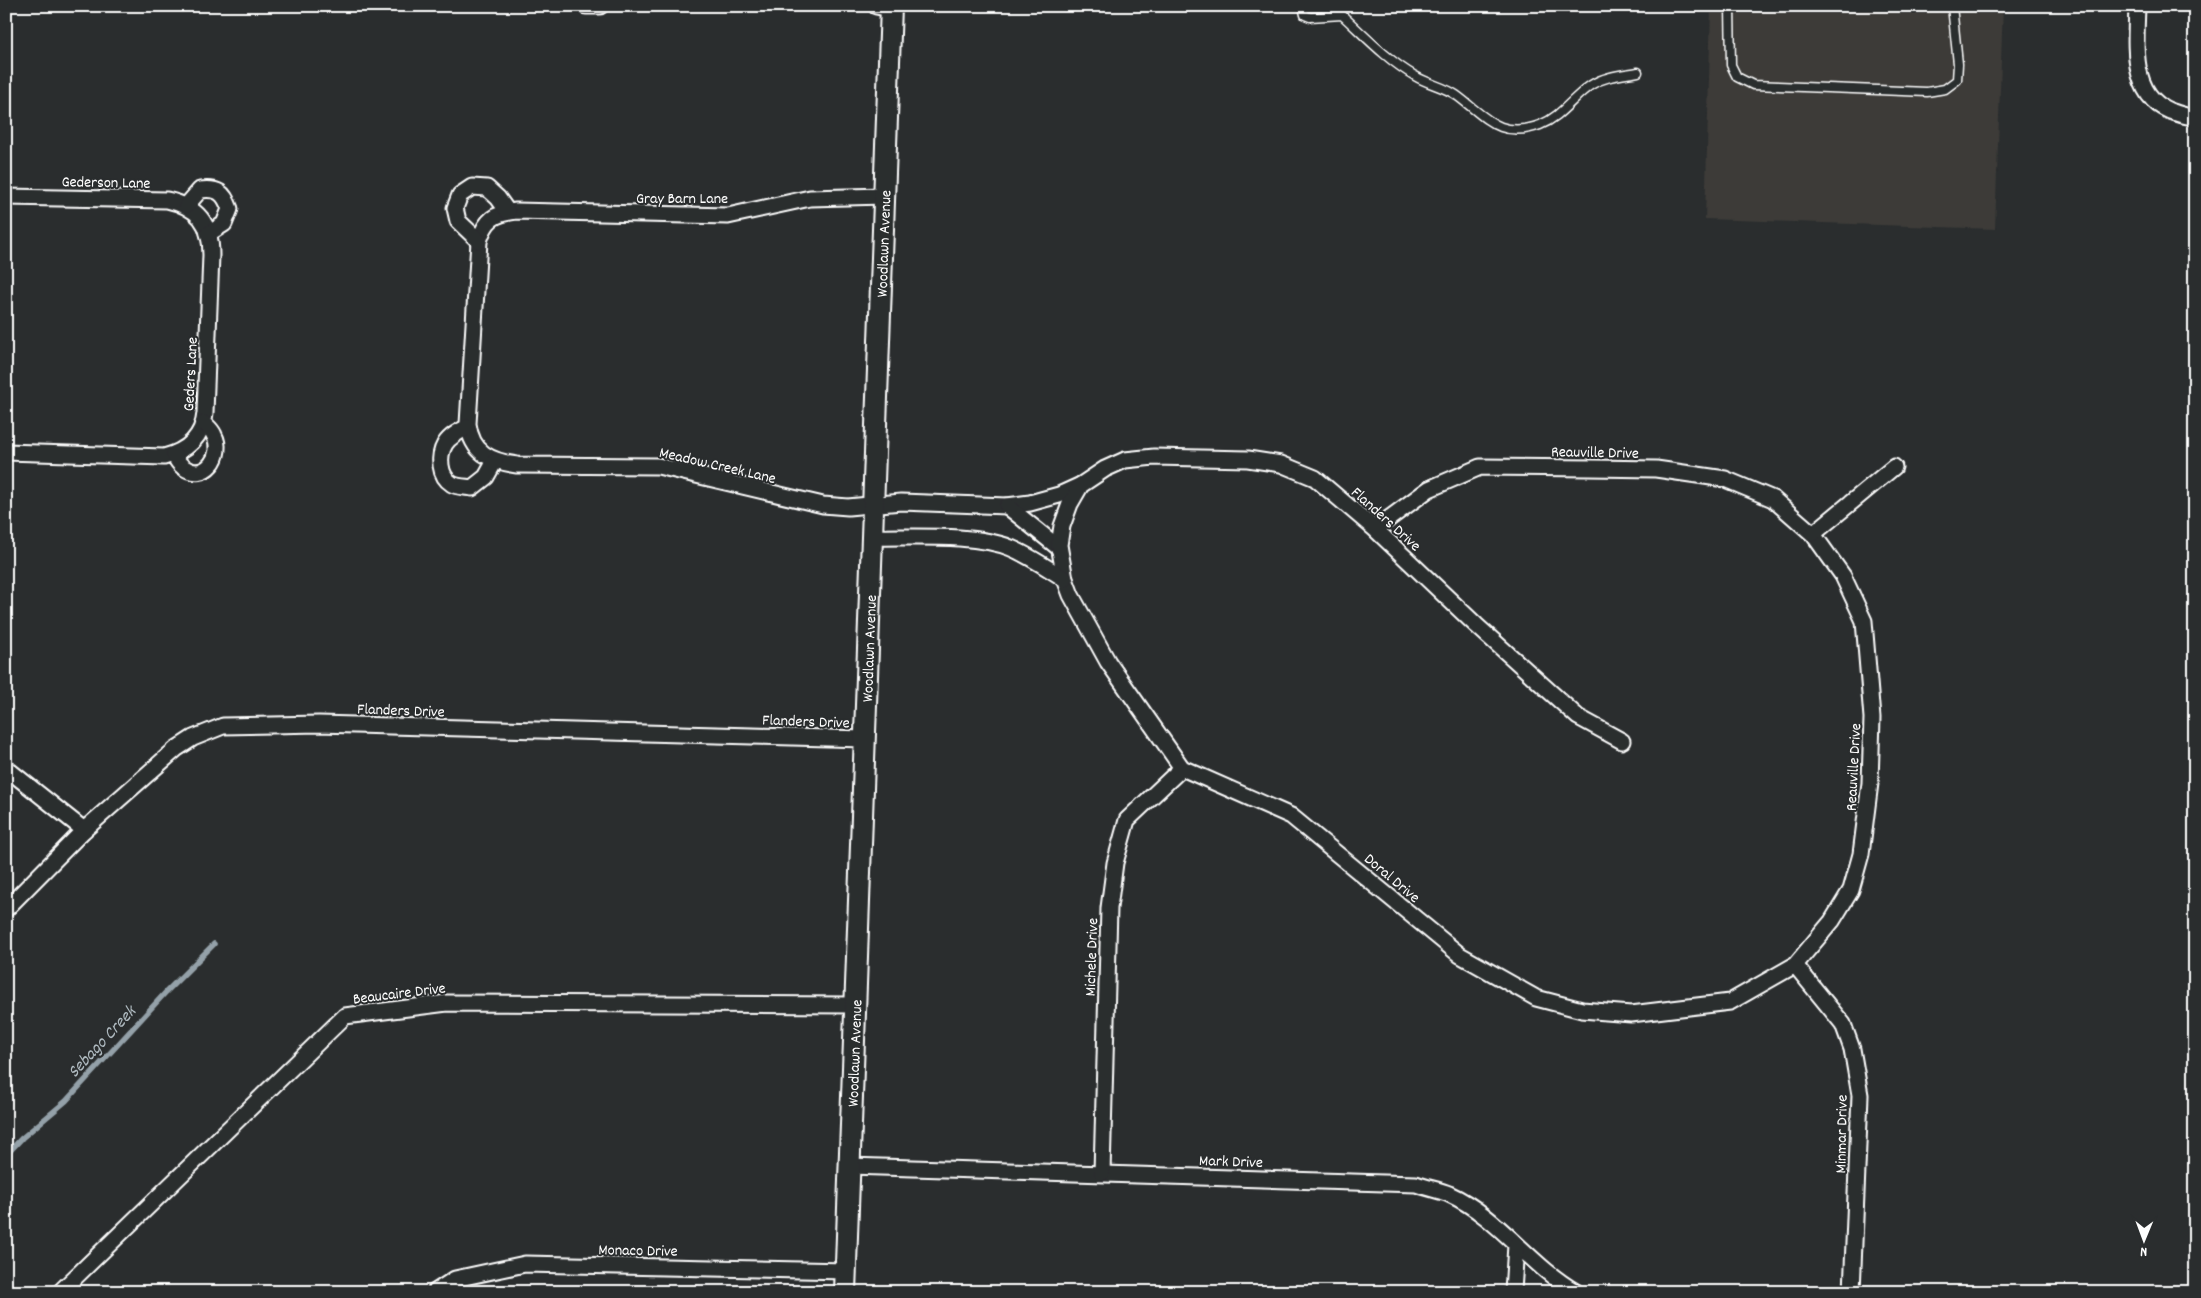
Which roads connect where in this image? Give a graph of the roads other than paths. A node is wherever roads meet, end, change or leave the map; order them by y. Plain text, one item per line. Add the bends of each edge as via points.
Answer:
1 (586, 6) edge
2 (600, 6) edge
3 (1303, 6) edge
4 (1730, 6) edge
5 (1952, 6) edge
6 (2137, 6) edge
7 (886, 7) edge
8 (1638, 72) dead end
9 (2195, 117) edge
10 (884, 196) junction
11 (6, 197) edge
12 (186, 205) junction
13 (508, 212) junction
14 (200, 216) joint
15 (208, 234) junction
16 (479, 241) junction
17 (204, 423) junction
18 (468, 427) junction
19 (6, 452) edge
20 (174, 454) junction
21 (495, 461) junction
22 (1894, 467) dead end
23 (1081, 485) junction
24 (872, 505) junction
25 (1007, 506) junction
26 (1376, 529) junction
27 (1813, 534) junction
28 (872, 537) junction
29 (1059, 548) junction
30 (1065, 579) junction
31 (864, 739) junction
32 (1622, 741) dead end
33 (6, 768) edge
34 (1182, 768) junction
35 (84, 830) junction
36 (6, 909) edge
37 (1795, 965) junction
38 (854, 1005) junction
39 (849, 1166) junction
40 (1102, 1173) junction
41 (1516, 1245) junction
42 (846, 1271) junction
43 (60, 1292) edge
44 (435, 1292) edge
45 (845, 1292) edge
46 (1513, 1292) edge
47 (1576, 1292) edge
48 (1852, 1292) edge

1 - 2 street
3 - 8 lane via 1305,15 1310,17 1342,15 1390,60 1415,76 1455,94 1490,123 1505,129 1540,125 1560,114 1590,86 1607,77
4 - 5 lane via 1731,65 1737,78 1753,85 1928,92 1945,89 1957,80
6 - 9 street via 2139,78 2152,101 2168,111
7 - 10 street, Woodlawn Avenue
10 - 13 street, Gray Barn Lane via 810,198 728,216
10 - 24 street, Woodlawn Avenue
11 - 12 street, Gederson Lane via 167,200
12 - 14 street, Gederson Lane
12 - 15 street via 200,190 212,188 225,196 230,209 224,224
13 - 16 street, Gray Barn Lane via 499,213 483,227
13 - 16 street via 487,188 472,187 460,195 455,208 458,221
14 - 15 street, Geders Lane
15 - 17 street, Geders Lane via 211,255
16 - 18 street, Meadow Creek Lane
17 - 20 street, Geders Lane via 196,439
17 - 20 street via 214,435 218,450 213,464 204,471 193,472 182,466
18 - 21 street, Meadow Creek Lane via 475,446
18 - 21 street via 446,443 440,460 443,474 452,484 472,488 486,477
19 - 20 street, Geders Lane via 155,457
21 - 24 street, Meadow Creek Lane via 517,465 658,466 823,505
22 - 27 street
23 - 25 street, Flanders Drive via 1059,495
23 - 26 street, Flanders Drive via 1104,469 1125,460 1154,457 1248,459 1281,464 1315,478
23 - 29 street, Flanders Drive via 1062,526
24 - 25 street, Flanders Drive via 901,502
24 - 28 street, Woodlawn Avenue
25 - 29 street
26 - 27 street, Reauville Drive via 1429,489 1480,467 1591,468 1656,469 1725,479 1773,499
26 - 32 street, Flanders Drive via 1476,626 1578,717
27 - 37 street, Reauville Drive via 1843,576 1864,621 1872,718 1870,783 1861,854 1851,890 1832,921
28 - 30 street via 976,540 1009,548
28 - 31 street, Woodlawn Avenue
29 - 30 street, Flanders Drive
30 - 34 street via 1108,662
31 - 35 street, Flanders Drive via 319,724 223,726 176,749
31 - 38 street, Woodlawn Avenue
33 - 35 street
34 - 37 street, Doral Drive via 1291,816 1460,955 1536,998 1582,1010 1631,1014 1730,1002
34 - 40 street, Michele Drive via 1127,820 1115,863 1109,908
35 - 36 street, Flanders Drive
37 - 48 street, Minmar Drive via 1843,1024 1854,1058 1860,1095
38 - 39 street, Woodlawn Avenue
38 - 43 street, Beaucaire Drive via 447,1003 345,1016
39 - 40 street, Mark Drive
39 - 42 street, Woodlawn Avenue
40 - 41 street, Mark Drive via 1416,1184 1449,1194 1477,1211
41 - 46 street
41 - 47 street, Mark Drive
42 - 44 street, Monaco Drive via 525,1264 455,1278
42 - 45 street, Woodlawn Avenue

